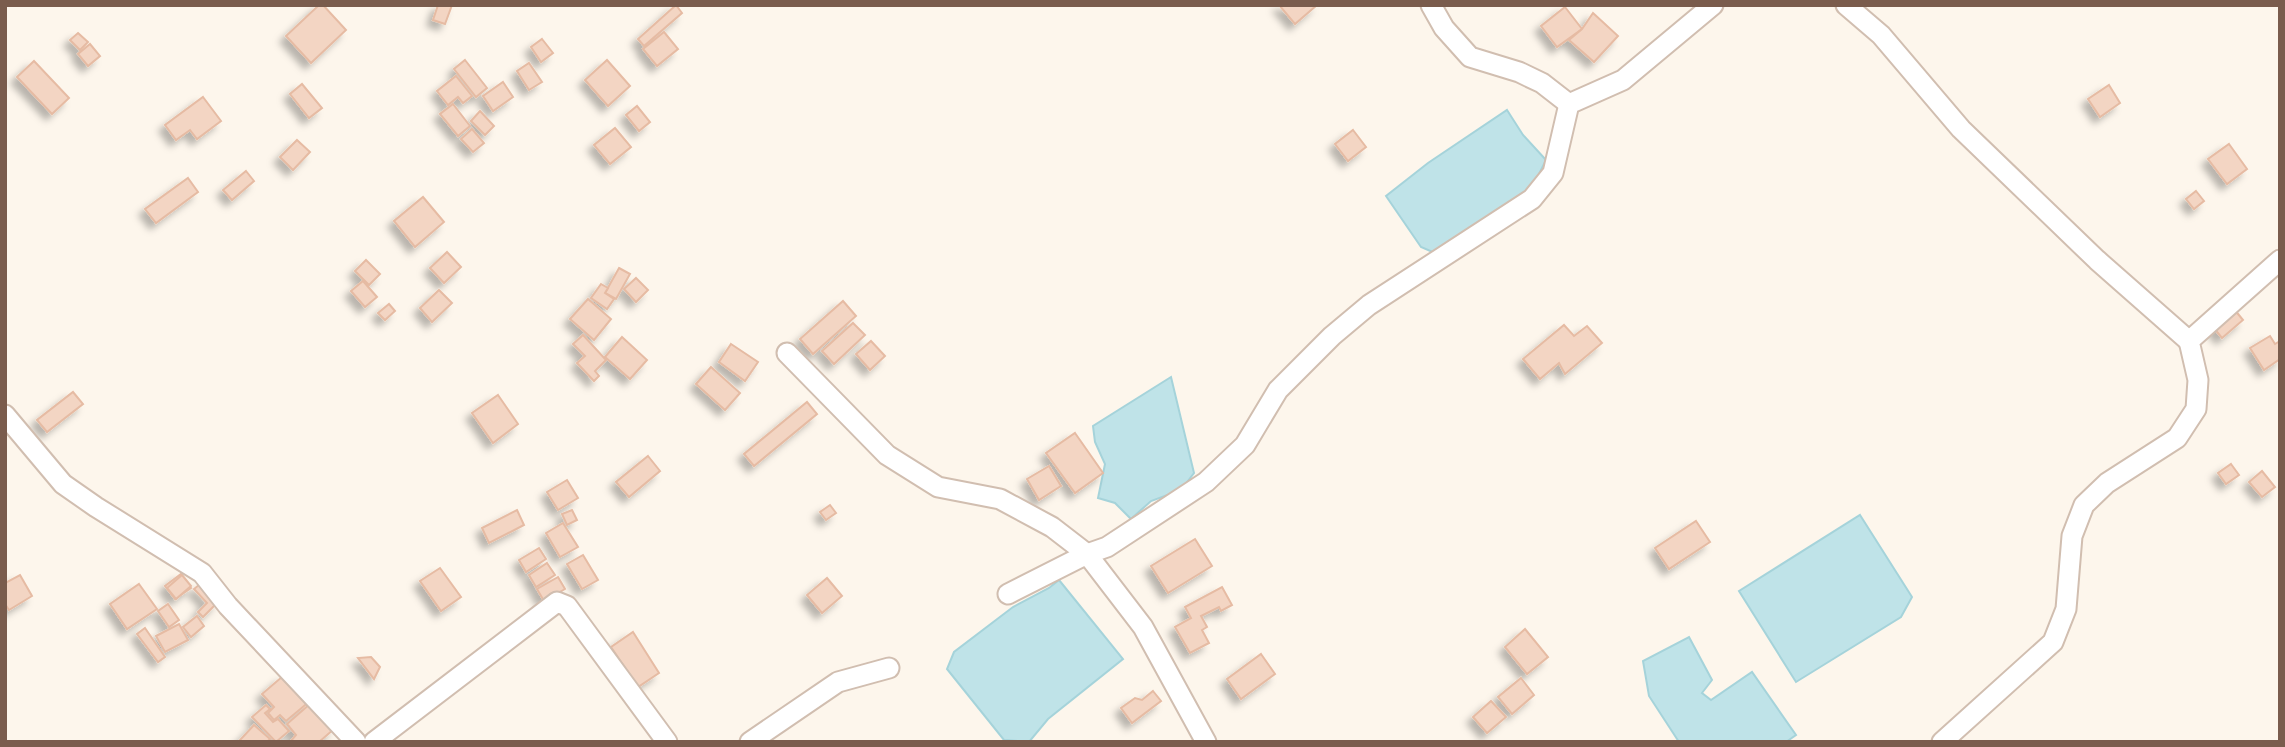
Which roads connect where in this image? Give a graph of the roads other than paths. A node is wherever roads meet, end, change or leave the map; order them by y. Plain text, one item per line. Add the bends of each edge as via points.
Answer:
1 (1431, 5) edge
2 (1713, 5) edge
3 (1846, 5) edge
4 (1569, 104) junction
5 (2280, 260) edge
6 (2189, 341) junction
7 (787, 353) dead end
8 (5, 415) edge
9 (1087, 554) junction
10 (1008, 594) dead end
11 (889, 668) dead end
12 (356, 742) edge
13 (374, 742) edge
14 (667, 742) edge
15 (750, 742) edge
16 (1206, 742) edge
17 (1942, 742) edge

1 - 4 street via 1470,57 1519,72
2 - 4 street via 1623,80
3 - 6 street via 1881,35 1961,129
4 - 9 street via 1553,173 1532,199 1369,305 1278,390 1245,446 1206,482 1107,547
5 - 6 street
6 - 17 street via 2198,380 2196,409 2177,438 2107,482 2084,505 2072,536 2066,610 2053,642
7 - 9 street via 887,456 938,487 1000,499 1052,527
8 - 12 street via 63,484 202,573
9 - 10 street
9 - 16 street via 1143,628
11 - 15 street via 838,682
13 - 14 street via 557,603 567,606

